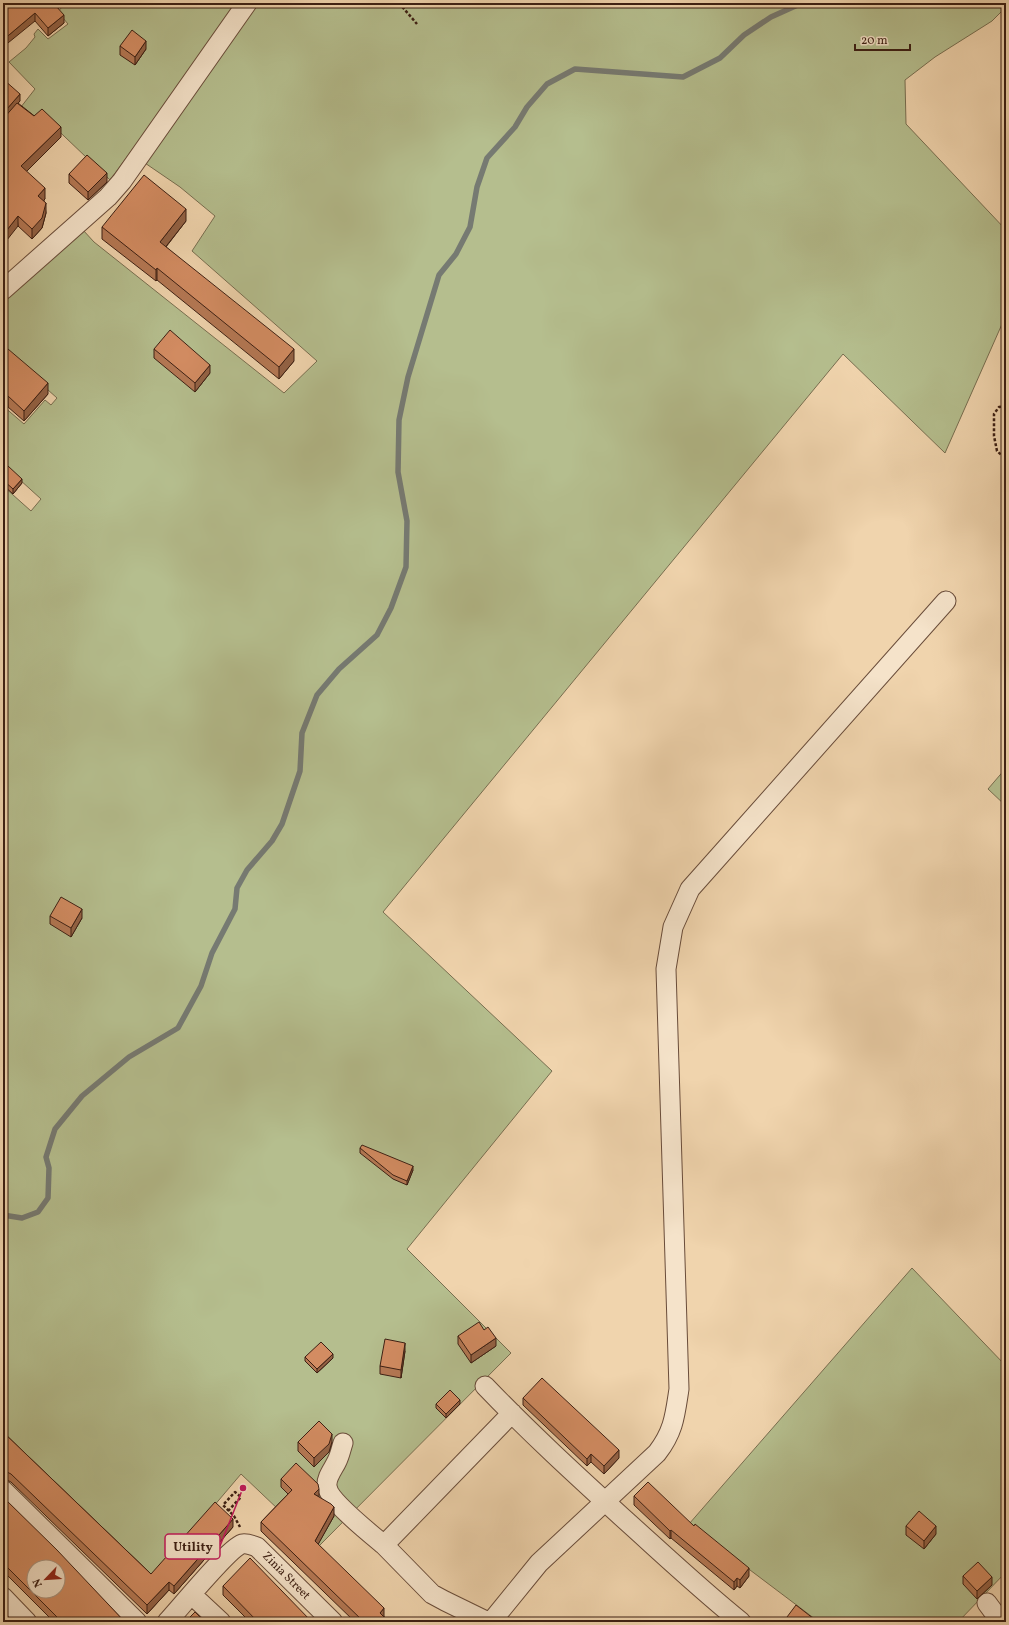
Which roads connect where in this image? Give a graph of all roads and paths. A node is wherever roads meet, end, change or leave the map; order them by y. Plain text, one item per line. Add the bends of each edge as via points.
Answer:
1 (247, 3) edge
2 (399, 3) edge
3 (417, 24) dead end
4 (3, 290) edge
5 (1006, 406) edge
6 (1006, 459) edge
7 (946, 601) dead end
8 (485, 1386) dead end
9 (512, 1414) junction
10 (343, 1443) dead end
11 (3, 1490) edge
12 (606, 1502) junction
13 (228, 1511) junction
14 (241, 1531) dead end
15 (384, 1545) junction
16 (192, 1595) junction
17 (3, 1597) edge
18 (986, 1603) dead end
19 (27, 1622) edge
20 (136, 1622) edge
21 (167, 1622) edge
22 (221, 1622) edge
23 (333, 1622) edge
24 (490, 1622) edge
25 (742, 1622) edge
26 (1000, 1622) edge

1 - 4 street via 113,192
2 - 3 path
5 - 6 path via 999,407 994,414 994,436 997,451
7 - 12 street via 690,889 673,927 666,970 679,1388 668,1439
8 - 9 street
9 - 12 street
9 - 15 street
10 - 15 street via 329,1477 329,1493
11 - 20 street
12 - 24 street via 539,1563
12 - 25 street via 676,1568
13 - 13 path via 223,1505 236,1491 241,1495
13 - 14 path via 238,1522
15 - 24 street via 432,1594
16 - 21 street
16 - 22 street
16 - 23 street, Zinia Street via 234,1549 241,1544 249,1544 257,1547
17 - 19 street
18 - 26 street

